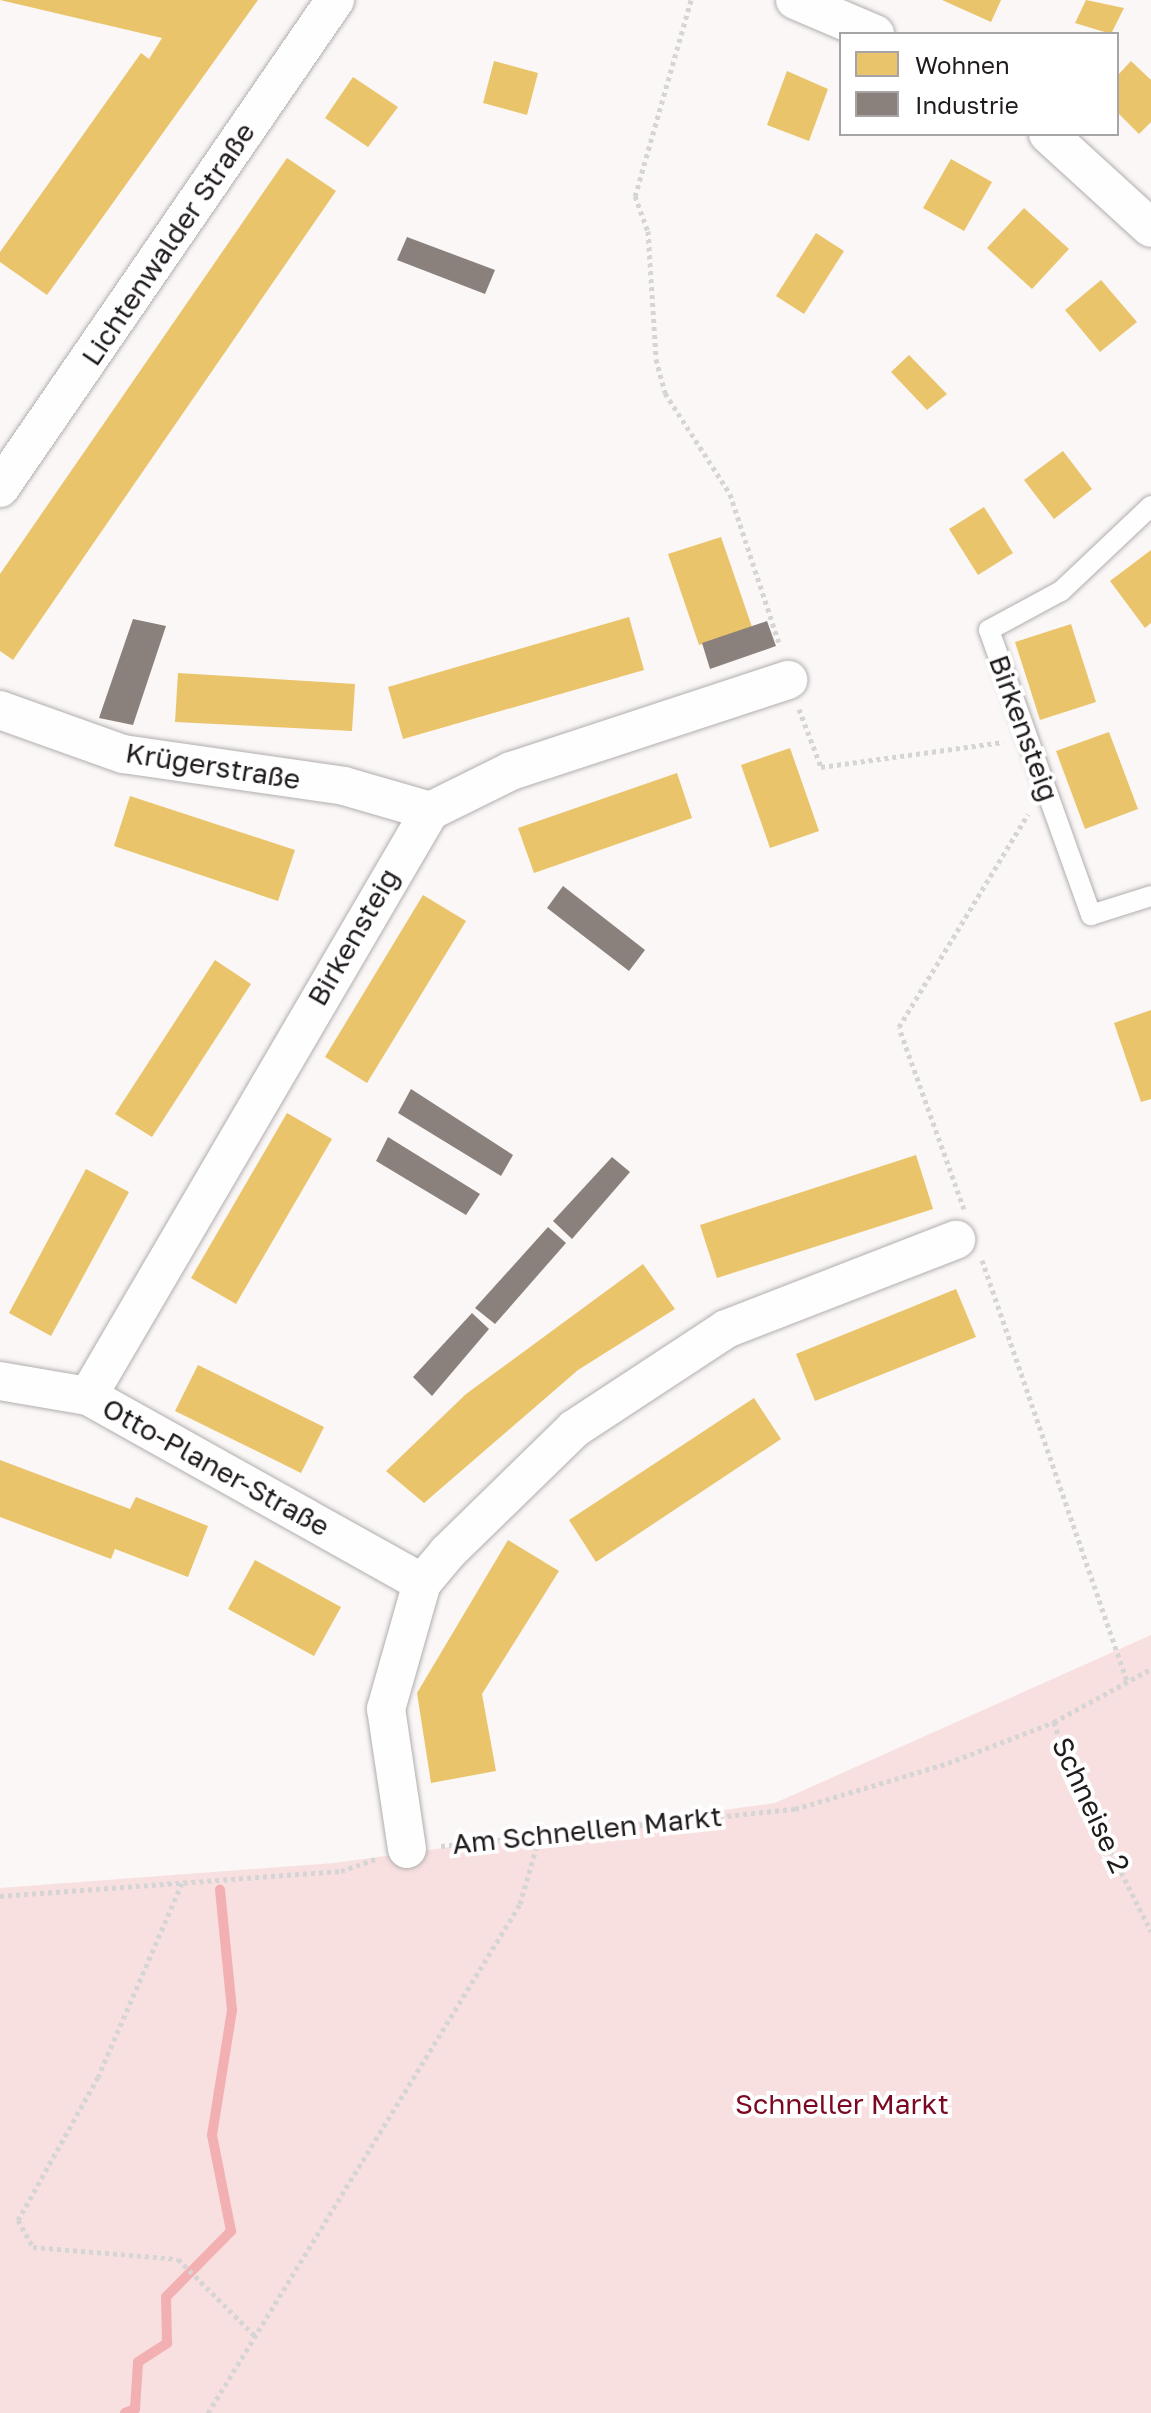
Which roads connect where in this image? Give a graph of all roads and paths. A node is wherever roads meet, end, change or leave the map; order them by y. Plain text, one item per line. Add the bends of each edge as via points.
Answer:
1 (335, 0) edge
2 (691, 0) edge
3 (795, 0) edge
4 (870, 32) edge
5 (1050, 136) edge
6 (1151, 228) edge
7 (0, 488) edge
8 (1151, 506) edge
9 (788, 680) junction
10 (0, 710) edge
11 (1028, 739) junction
12 (1032, 806) dead end
13 (430, 811) junction
14 (1151, 896) edge
15 (968, 1237) junction
16 (0, 1381) edge
17 (88, 1396) junction
18 (422, 1583) junction
19 (1151, 1669) edge
20 (1127, 1682) junction
21 (1054, 1722) junction
22 (540, 1835) junction
23 (407, 1849) junction
24 (182, 1882) junction
25 (0, 1896) edge
26 (1151, 1931) edge
27 (255, 2336) junction
28 (208, 2413) edge

1 - 7 street, Lichtenwalder Straße
2 - 9 path via 635,196 648,231 656,359 665,393 730,494
3 - 4 street
5 - 6 street
8 - 11 lane, Birkensteig via 1061,591 989,630
9 - 11 path via 821,767
9 - 13 street via 511,771
10 - 13 street, Krügerstraße via 123,754 344,786
11 - 14 lane, Birkensteig via 1091,915
12 - 15 path via 899,1027
13 - 17 street, Birkensteig
15 - 18 street via 726,1329 574,1429
15 - 20 path
16 - 17 street, Otto-Planer-Straße
17 - 18 street, Otto-Planer-Straße
18 - 23 street via 386,1709
19 - 20 path, Am Schnellen Markt
20 - 21 path, Am Schnellen Markt
21 - 22 path, Am Schnellen Markt via 948,1763 795,1809
21 - 26 path, Schneise 2 via 1067,1765
22 - 23 path, Am Schnellen Markt
22 - 27 path via 520,1904
23 - 24 path, Am Schnellen Markt via 341,1871
24 - 25 path, Am Schnellen Markt
24 - 27 path via 98,2077 18,2220 33,2247 178,2259
27 - 28 path

